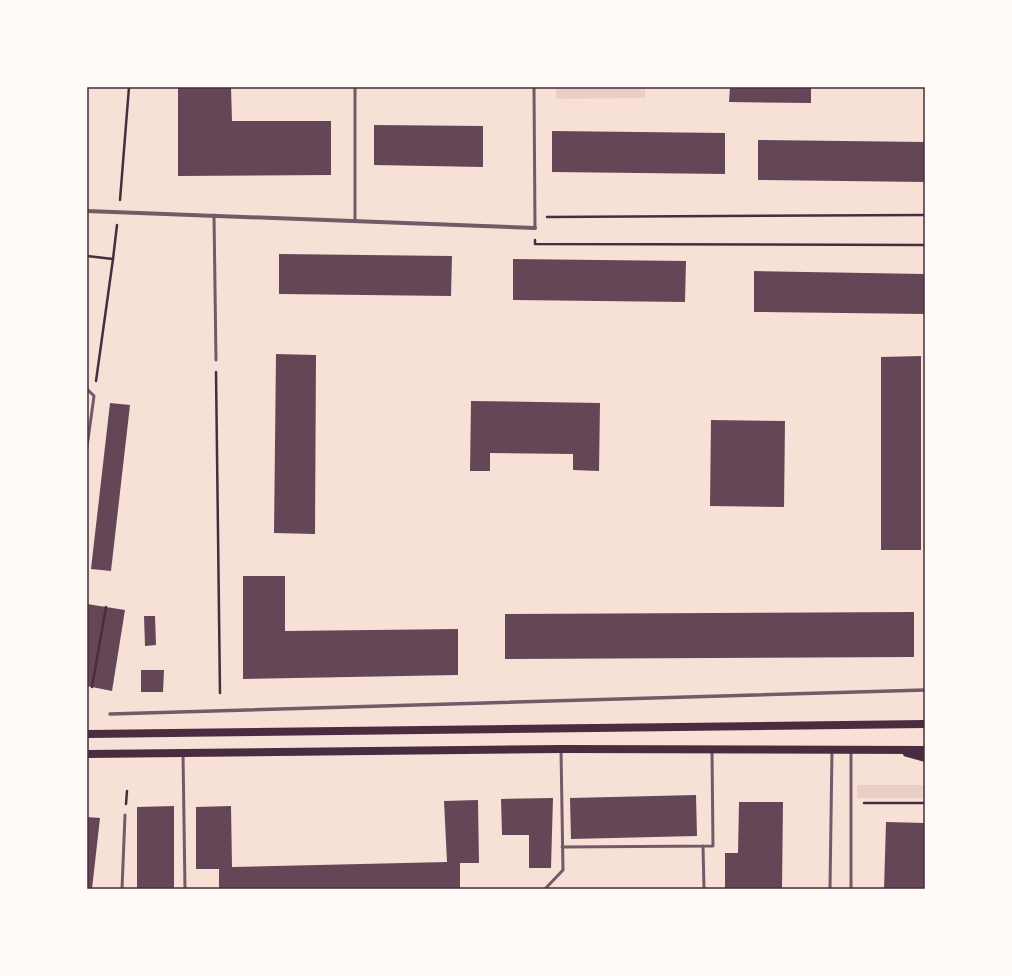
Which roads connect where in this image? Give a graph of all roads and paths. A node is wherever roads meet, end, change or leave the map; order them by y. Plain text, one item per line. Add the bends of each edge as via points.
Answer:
1 (129, 87) edge
2 (355, 87) edge
3 (534, 87) edge
4 (87, 211) edge
5 (119, 213) junction
6 (214, 215) junction
7 (925, 215) edge
8 (534, 217) junction
9 (355, 221) junction
10 (535, 228) junction
11 (925, 245) edge
12 (87, 256) edge
13 (113, 259) junction
14 (216, 360) joint
15 (87, 389) edge
16 (94, 396) junction
17 (87, 447) edge
18 (106, 607) dead end
19 (92, 687) dead end
20 (925, 690) edge
21 (220, 693) dead end
22 (110, 714) dead end
23 (925, 724) edge
24 (87, 734) edge
25 (561, 749) junction
26 (712, 749) junction
27 (851, 749) junction
28 (832, 750) junction
29 (896, 750) junction
30 (925, 750) edge
31 (87, 754) edge
32 (183, 754) junction
33 (925, 758) edge
34 (851, 802) junction
35 (925, 803) edge
36 (125, 815) dead end
37 (703, 846) junction
38 (562, 847) junction
39 (122, 889) edge
40 (185, 889) edge
41 (545, 889) edge
42 (704, 889) edge
43 (830, 889) edge
44 (851, 889) edge

1 - 5 path
2 - 9 lane
3 - 8 lane
4 - 5 street
5 - 6 street
5 - 13 path
6 - 9 street
6 - 14 lane
7 - 8 path
8 - 10 lane
9 - 10 street
10 - 11 path via 535,244
12 - 13 path
13 - 16 path
14 - 21 path
15 - 16 lane
16 - 17 lane
18 - 19 path
20 - 22 street
23 - 24 main road
25 - 26 main road
25 - 32 main road
25 - 38 lane
26 - 28 main road
26 - 37 lane via 713,846
27 - 28 main road
27 - 29 main road
27 - 34 lane
28 - 43 lane
29 - 30 main road
29 - 33 main road
31 - 32 main road
32 - 40 lane
34 - 35 path
34 - 44 lane
36 - 39 lane
37 - 38 lane
37 - 42 lane
38 - 41 lane via 563,870

